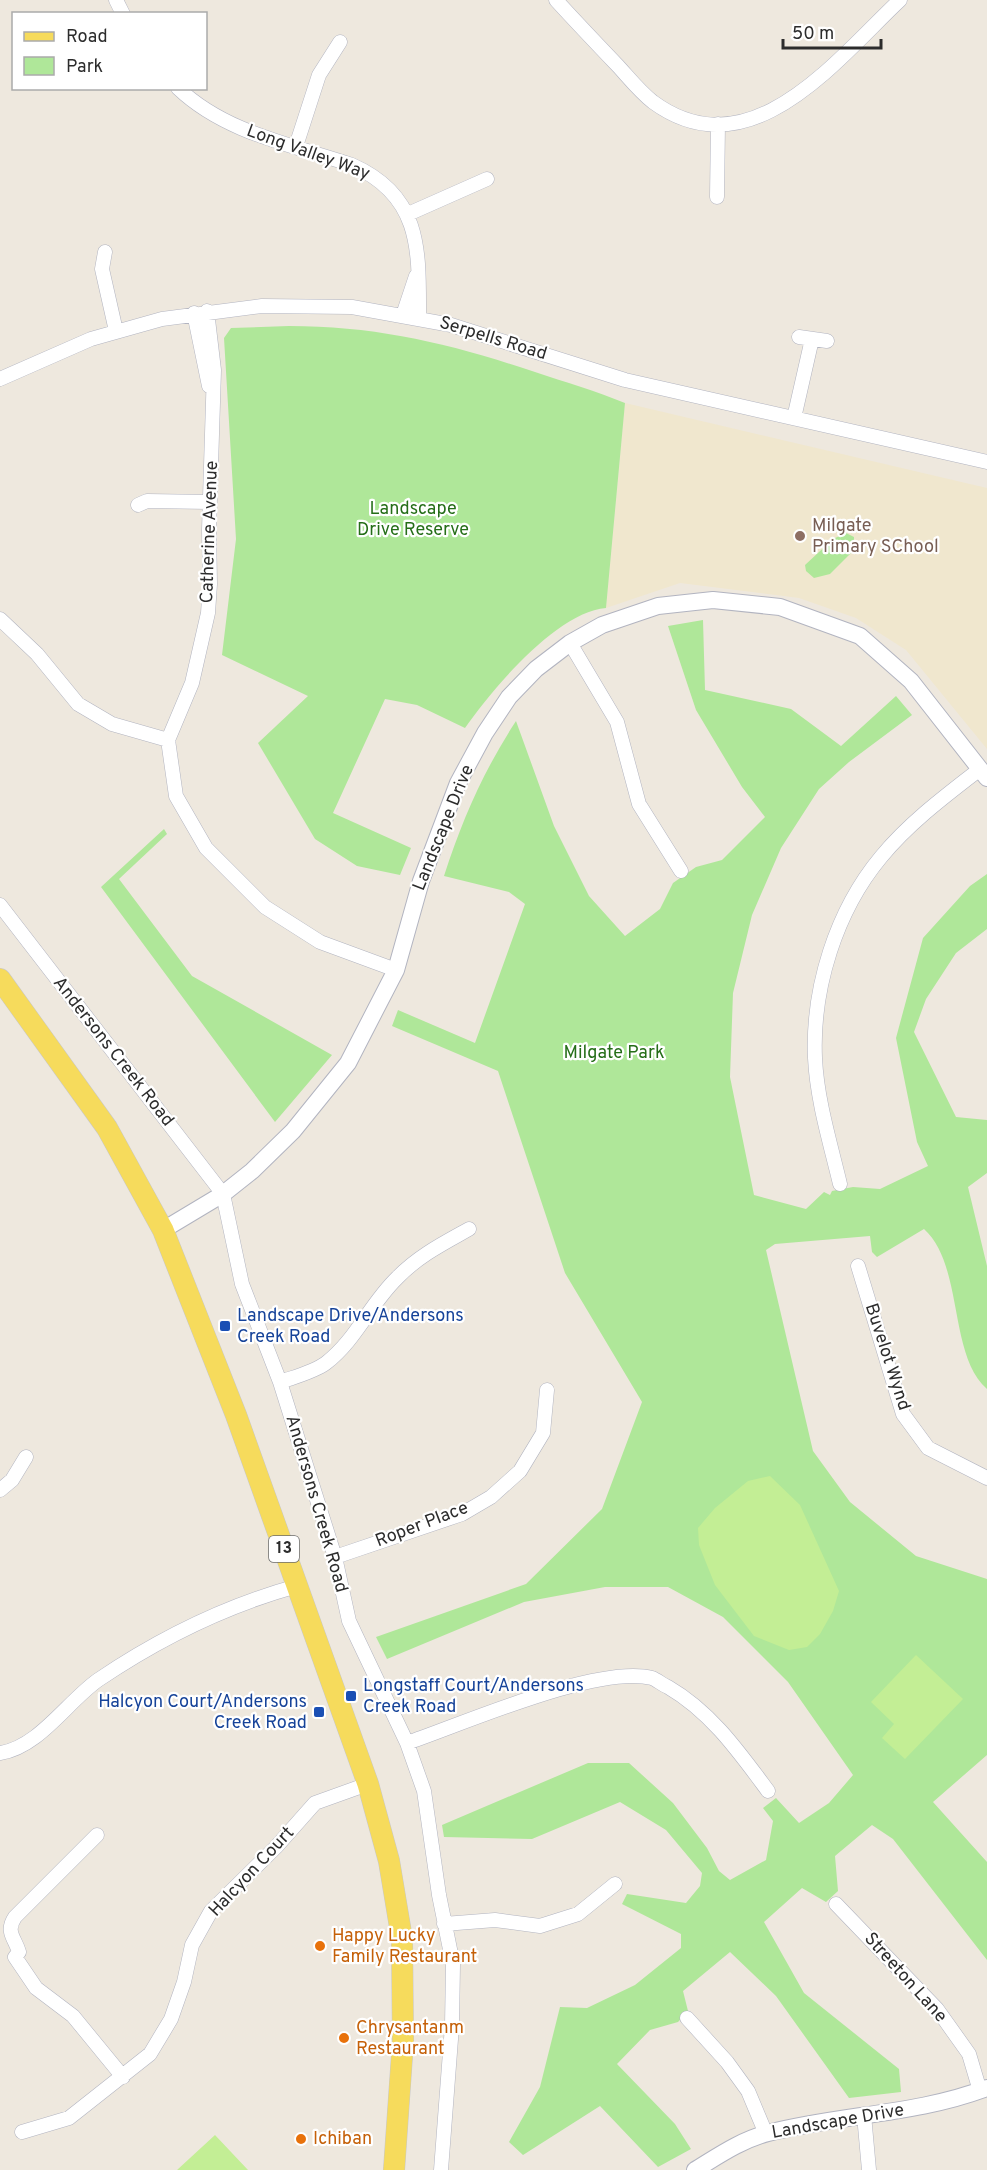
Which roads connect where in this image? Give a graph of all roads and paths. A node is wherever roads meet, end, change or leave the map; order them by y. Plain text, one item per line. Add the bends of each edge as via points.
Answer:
1 (556, 0) edge
2 (900, 0) edge
3 (339, 42) dead end
4 (180, 90) edge
5 (718, 124) junction
6 (296, 146) junction
7 (487, 179) dead end
8 (717, 197) dead end
9 (408, 214) junction
10 (105, 252) dead end
11 (417, 274) junction
12 (200, 312) junction
13 (403, 315) junction
14 (419, 317) junction
15 (116, 331) junction
16 (827, 341) dead end
17 (0, 379) edge
18 (794, 418) junction
19 (987, 462) edge
20 (210, 502) junction
21 (138, 505) dead end
22 (0, 619) edge
23 (570, 643) junction
24 (168, 740) junction
25 (983, 773) edge
26 (681, 871) dead end
27 (0, 905) edge
28 (396, 970) junction
29 (0, 979) edge
30 (840, 1184) dead end
31 (223, 1194) junction
32 (469, 1229) dead end
33 (163, 1230) junction
34 (858, 1266) dead end
35 (280, 1382) junction
36 (547, 1390) dead end
37 (26, 1457) dead end
38 (987, 1478) edge
39 (0, 1490) edge
40 (335, 1557) junction
41 (297, 1586) junction
42 (407, 1743) junction
43 (0, 1754) edge
44 (368, 1784) junction
45 (768, 1791) dead end
46 (97, 1835) dead end
47 (615, 1884) dead end
48 (836, 1904) dead end
49 (444, 1924) junction
50 (687, 2018) dead end
51 (123, 2076) junction
52 (983, 2090) edge
53 (864, 2115) junction
54 (22, 2132) dead end
55 (766, 2134) junction
56 (394, 2170) edge
57 (441, 2170) edge
58 (695, 2170) edge
59 (869, 2170) edge

1 - 5 street via 654,102 688,119
2 - 5 street via 785,105 747,121
3 - 6 street via 319,75
4 - 6 street, Long Valley Way via 200,107 232,125
5 - 8 street
6 - 9 street, Long Valley Way via 371,174 396,196
7 - 9 street
9 - 11 street, Long Valley Way via 416,236
10 - 15 street via 102,269
11 - 13 street, Long Valley Way
11 - 14 street, Long Valley Way
12 - 13 street, Serpells Road via 310,305
12 - 15 street, Serpells Road
12 - 20 street, Catherine Avenue via 212,403
13 - 14 street, Serpells Road
14 - 18 street, Serpells Road via 625,380
15 - 17 street, Serpells Road
16 - 18 street via 805,338
18 - 19 street, Serpells Road
20 - 21 street via 147,501
20 - 24 street, Catherine Avenue via 208,613 192,683
22 - 24 street via 37,654 78,704 112,724
23 - 25 street, Landscape Drive via 602,625 658,606 713,600 780,607 860,636 911,681
23 - 26 street via 617,722 639,804
23 - 28 street, Landscape Drive via 536,669 509,697 484,733 463,773 421,881
24 - 28 street via 176,796 206,848 265,907 320,942
25 - 30 street via 908,828 880,858 855,894 837,933 823,978 815,1058 820,1100
27 - 31 street, Andersons Creek Road
28 - 31 street, Landscape Drive via 348,1063 293,1131
29 - 33 main road, 13 via 107,1128
31 - 33 street, Landscape Drive
31 - 35 street, Andersons Creek Road via 242,1284
32 - 35 street via 423,1255 398,1276 377,1299 351,1340 325,1364
33 - 41 main road, 13 via 236,1415
34 - 38 street, Buvelot Wynd via 903,1414 928,1448
35 - 40 street, Andersons Creek Road
36 - 40 street, Roper Place via 543,1433 520,1471 491,1497 462,1514
37 - 39 street via 12,1480
40 - 42 street, Andersons Creek Road via 349,1621
41 - 43 street via 249,1599 167,1636 96,1681 37,1734 11,1752
41 - 44 main road, 13
42 - 45 street via 565,1688 608,1677 652,1678 683,1696 718,1726
42 - 49 street, Andersons Creek Road via 424,1791
44 - 51 street, Halcyon Court via 315,1803 211,1911 192,1945 171,2019 150,2054
44 - 56 main road, 13 via 389,1861 402,1939 403,2040
46 - 51 street via 15,1917 9,1932 19,1952 15,1957 36,1988 73,2016
47 - 49 street via 578,1914 540,1926 495,1920
48 - 52 street, Streeton Lane via 937,2009 969,2054
49 - 57 street, Andersons Creek Road via 453,1964
50 - 55 street via 748,2091
51 - 54 street, Halcyon Court via 69,2118
52 - 53 street, Landscape Drive via 913,2109
53 - 55 street, Landscape Drive
53 - 59 street
55 - 58 street, Landscape Drive via 736,2145

